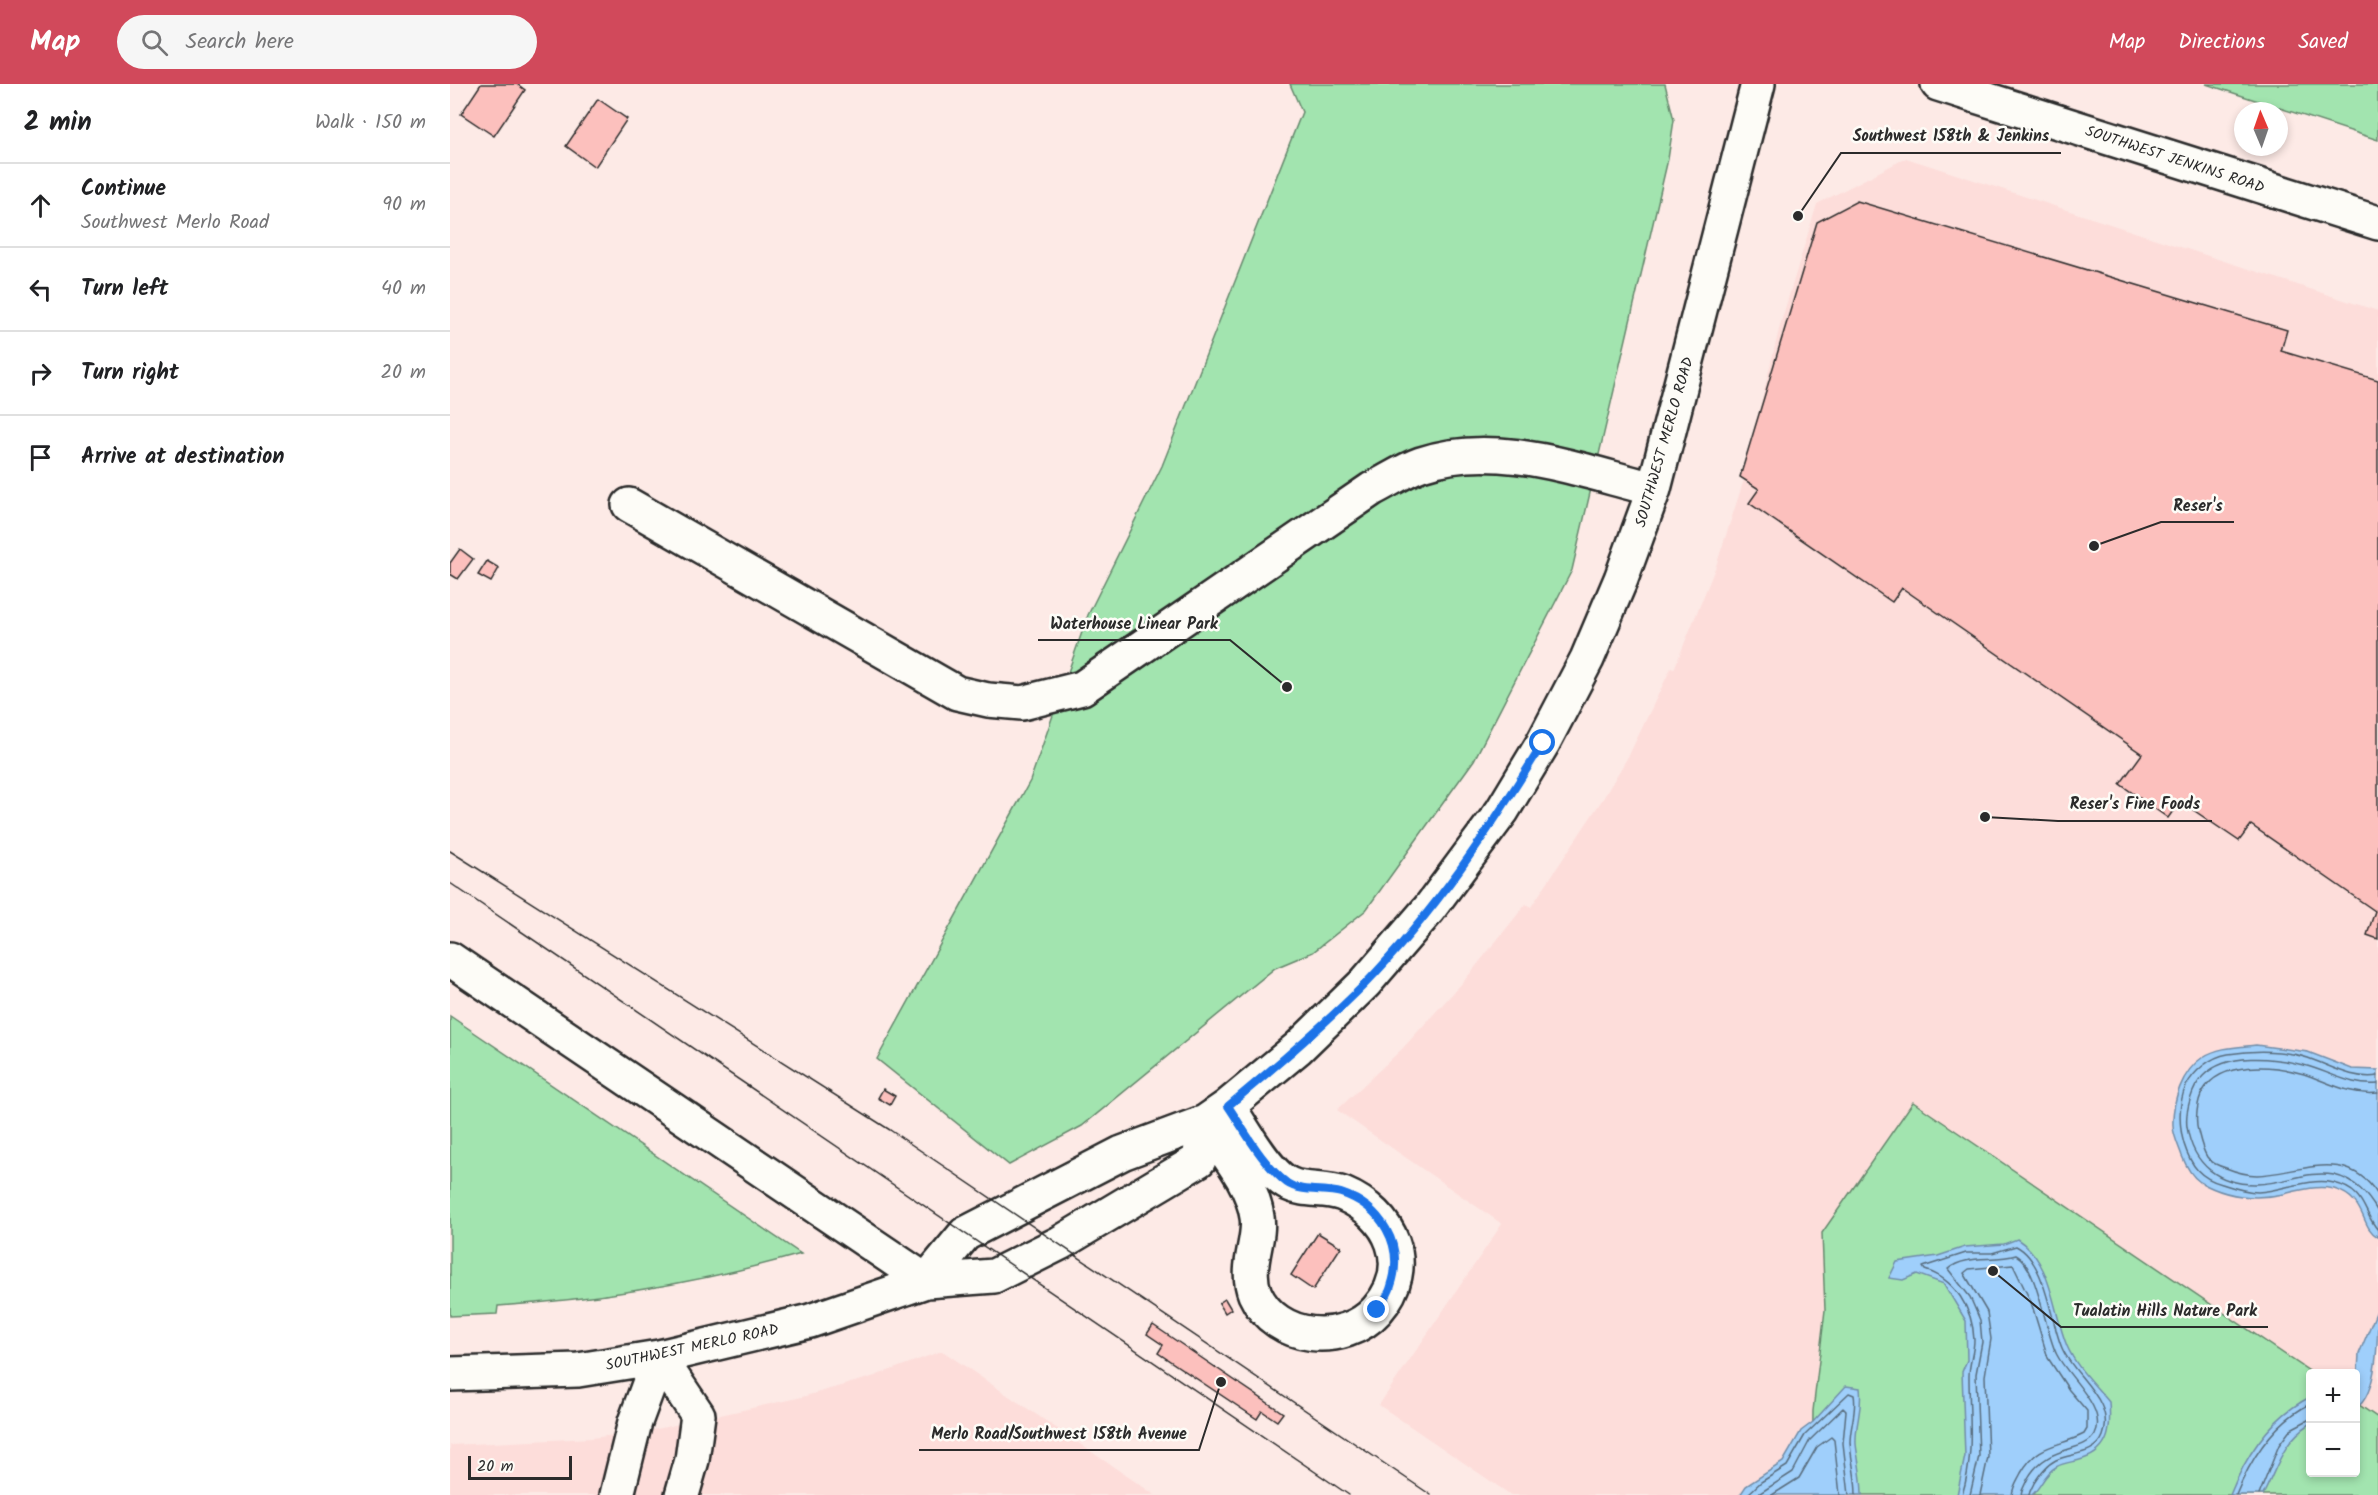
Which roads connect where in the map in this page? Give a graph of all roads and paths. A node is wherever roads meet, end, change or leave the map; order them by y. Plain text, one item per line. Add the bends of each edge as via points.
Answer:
1 (1758, 84) edge
2 (1938, 84) edge
3 (2378, 223) edge
4 (1654, 489) junction
5 (629, 505) dead end
6 (450, 959) edge
7 (1216, 1114) junction
8 (926, 1281) junction
9 (659, 1357) junction
10 (450, 1374) edge
11 (617, 1495) edge
12 (682, 1495) edge

1 - 4 street, SOUTHWEST MERLO ROAD
2 - 3 street, SOUTHWEST JENKINS ROAD
4 - 5 street via 1521,456 1473,454 1421,464 1372,489 1082,688 1022,703 957,693
4 - 7 street, SOUTHWEST MERLO ROAD via 1587,659 1502,811 1429,909 1365,983 1298,1048
6 - 8 street
7 - 7 street via 1257,1218 1251,1272 1255,1293 1269,1315 1289,1328 1313,1334 1338,1333 1359,1325 1377,1310 1391,1289 1396,1267 1394,1245 1383,1222 1366,1206 1340,1193 1288,1184
7 - 8 street, SOUTHWEST MERLO ROAD via 1122,1153 965,1234
7 - 8 street, SOUTHWEST MERLO ROAD via 1199,1160 1060,1243 994,1276
8 - 9 street, SOUTHWEST MERLO ROAD via 810,1321
9 - 10 street, SOUTHWEST MERLO ROAD via 578,1370
9 - 11 street via 635,1422
9 - 12 street via 698,1415

